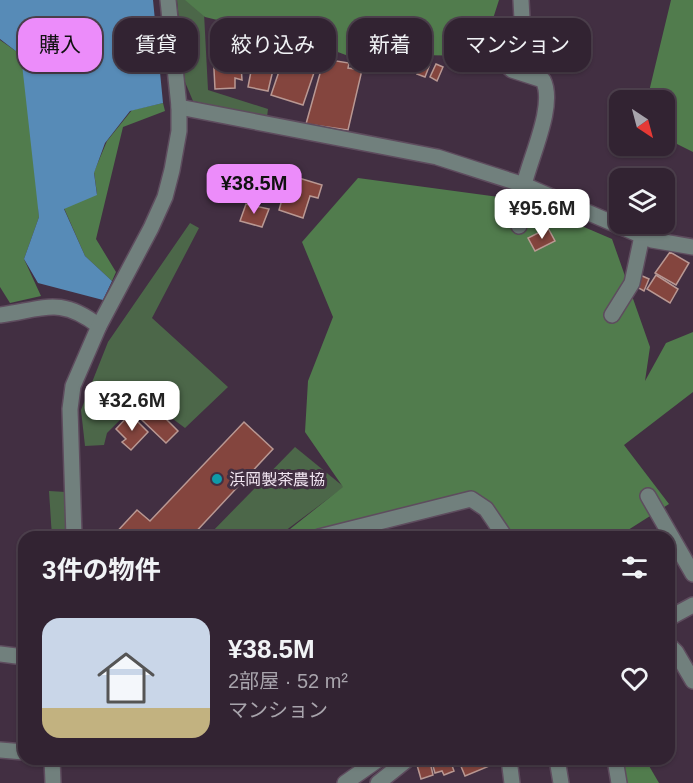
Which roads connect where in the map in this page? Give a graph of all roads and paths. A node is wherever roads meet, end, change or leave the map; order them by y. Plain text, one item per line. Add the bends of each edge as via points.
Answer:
1 (168, 0) edge
2 (521, 0) edge
3 (179, 106) junction
4 (524, 185) junction
5 (519, 226) dead end
6 (642, 236) junction
7 (693, 247) edge
8 (0, 315) edge
9 (612, 315) dead end
10 (99, 326) junction
11 (648, 496) dead end
12 (74, 531) edge
13 (343, 531) edge
14 (501, 531) edge
15 (668, 531) edge
16 (675, 543) edge
17 (693, 574) edge
18 (693, 605) edge
19 (675, 615) edge
20 (675, 651) edge
21 (0, 654) edge
22 (18, 656) edge
23 (693, 681) edge
24 (0, 750) edge
25 (18, 752) edge
26 (52, 765) edge
27 (370, 765) edge
28 (400, 765) edge
29 (510, 765) edge
30 (558, 765) edge
31 (616, 765) edge
32 (53, 783) edge
33 (345, 783) edge
34 (378, 783) edge
35 (512, 783) edge
36 (561, 783) edge
37 (619, 783) edge

1 - 3 street
2 - 4 street via 522,19 505,45 502,61 512,70 543,80 547,87 545,112
3 - 4 street via 437,157
3 - 10 street via 179,131 165,197
4 - 5 street
4 - 6 street
6 - 7 street
6 - 9 street via 632,283
8 - 10 street via 66,306
10 - 12 street via 73,386 70,409
11 - 15 street
13 - 14 street via 471,499 486,509
16 - 17 street
18 - 19 street
20 - 23 street
21 - 22 street
24 - 25 street
26 - 32 street
27 - 33 street
28 - 34 street
29 - 35 street
30 - 36 street
31 - 37 street

